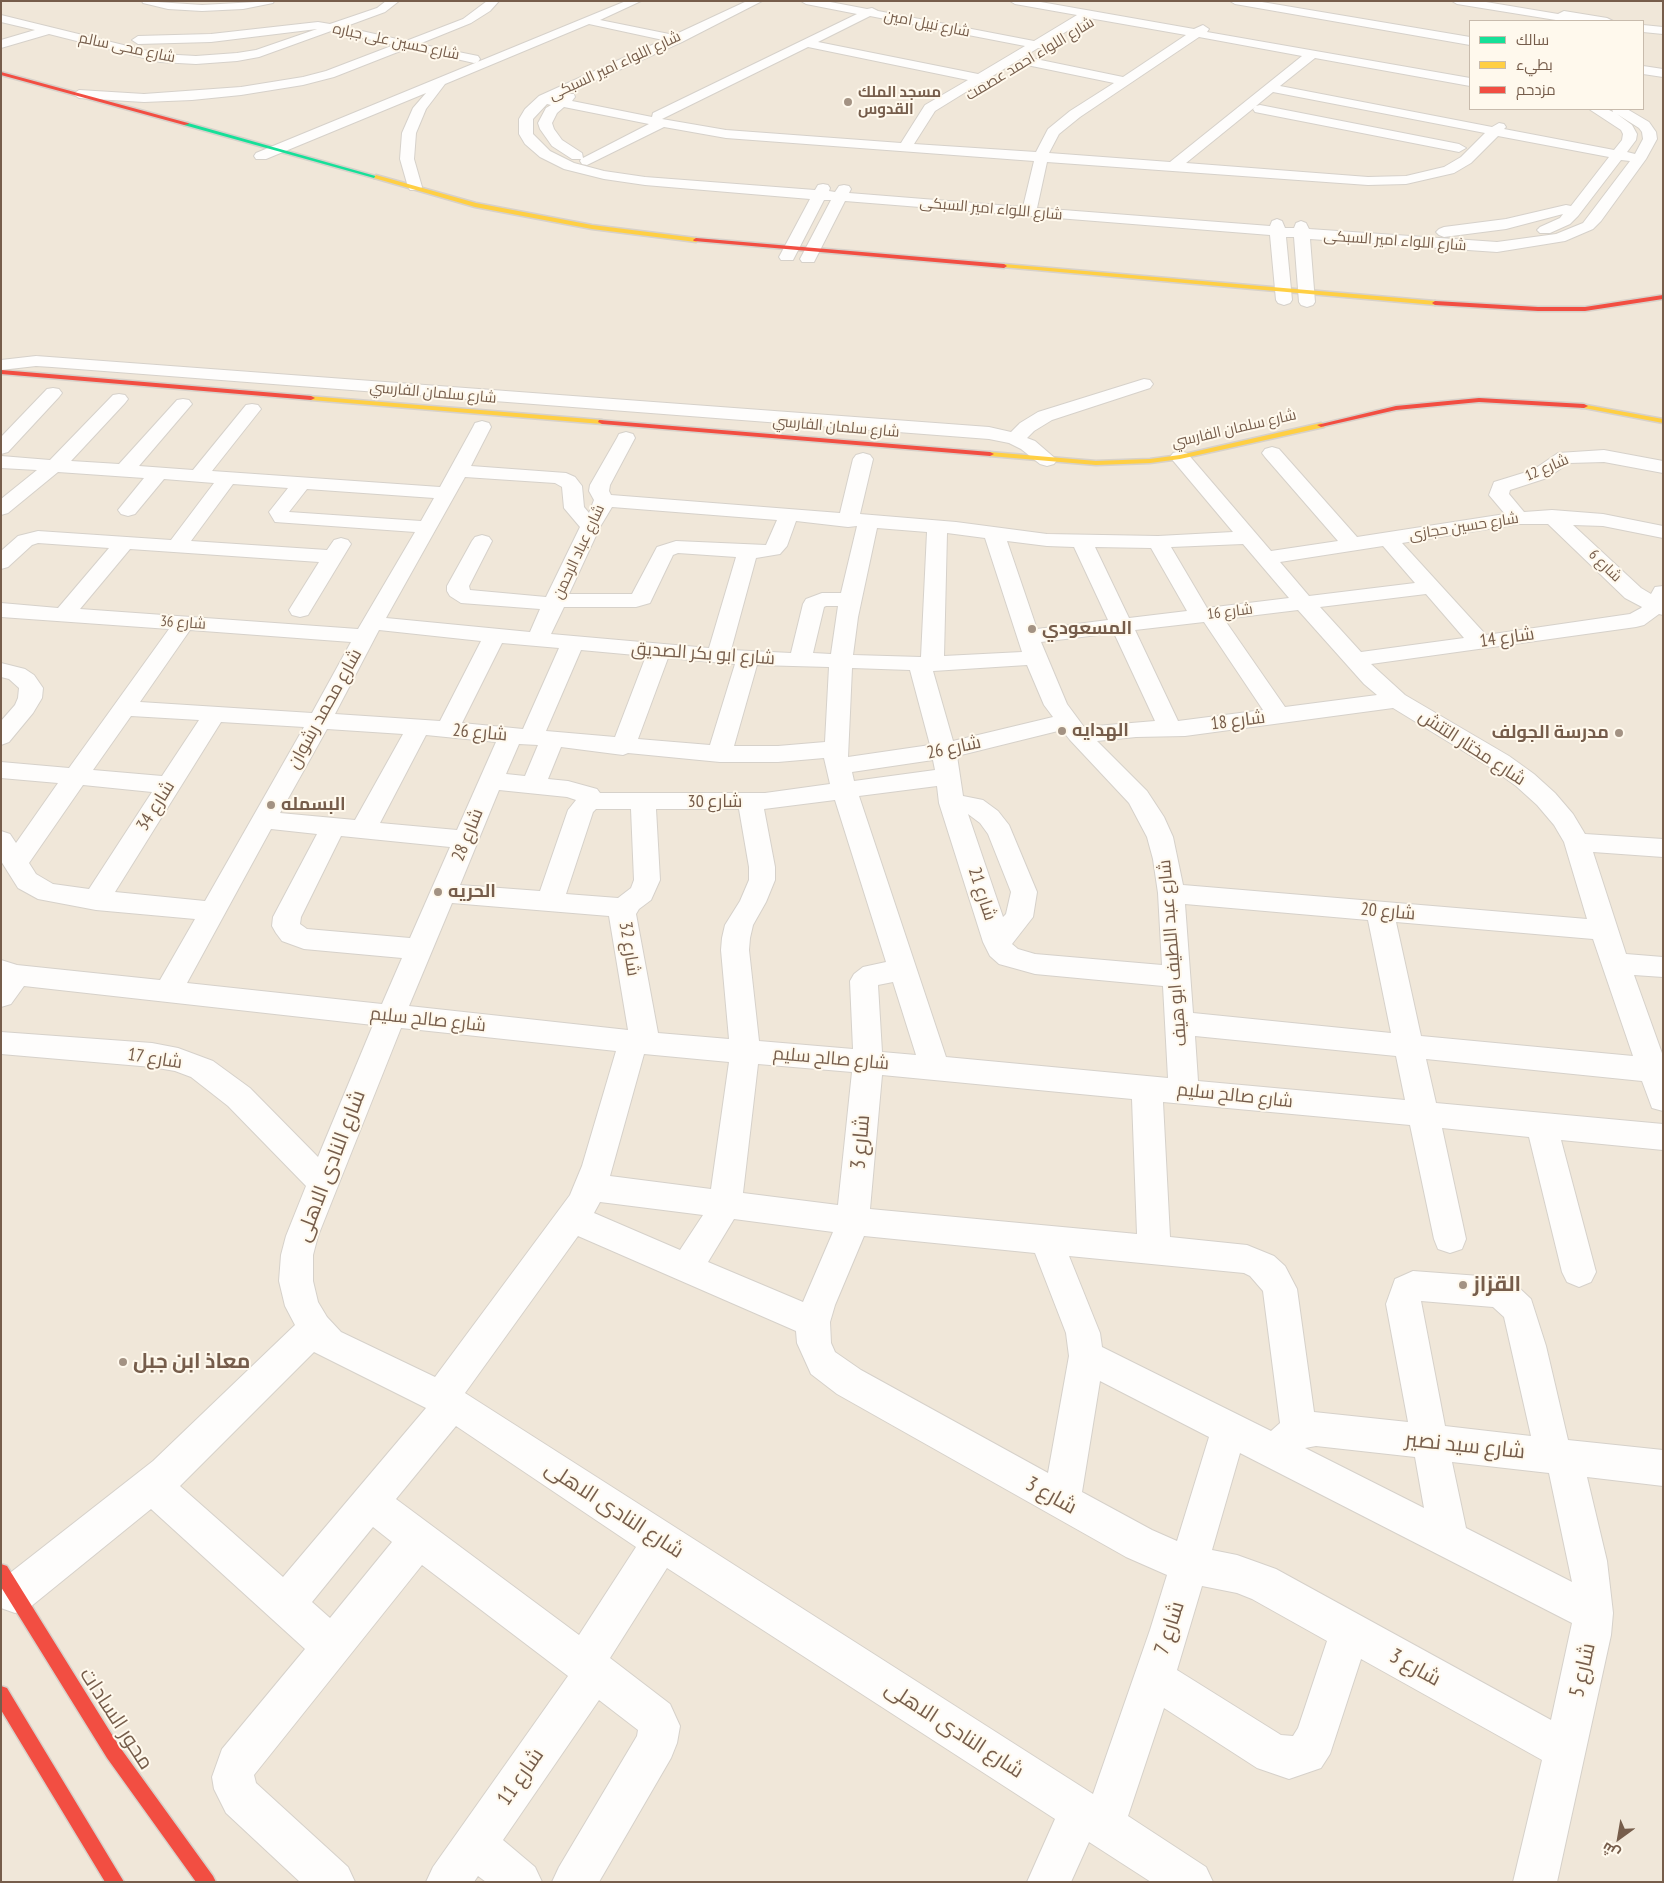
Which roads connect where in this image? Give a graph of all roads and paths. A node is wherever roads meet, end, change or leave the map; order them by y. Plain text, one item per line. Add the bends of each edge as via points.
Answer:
1 (175, 1) edge
2 (241, 1) edge
3 (269, 1) edge
4 (376, 1) edge
5 (394, 1) edge
6 (494, 1) edge
7 (615, 1) edge
8 (636, 1) edge
9 (757, 1) edge
10 (775, 1) edge
11 (806, 1) edge
12 (827, 1) edge
13 (1018, 1) edge
14 (1042, 1) edge
15 (1235, 1) edge
16 (1272, 1) edge
17 (1457, 1) edge
18 (1482, 1) edge
19 (155, 2) edge
20 (222, 5) junction
21 (1509, 8) junction
22 (1, 11) edge
23 (1528, 11) junction
24 (877, 13) junction
25 (1087, 14) junction
26 (1101, 16) junction
27 (1, 18) edge
28 (1497, 20) edge
29 (1519, 20) edge
30 (1577, 20) edge
31 (1599, 20) edge
32 (584, 23) junction
33 (1644, 25) edge
34 (48, 26) junction
35 (1663, 26) edge
36 (320, 28) junction
37 (1644, 29) edge
38 (1663, 31) edge
39 (1208, 33) junction
40 (1469, 34) edge
41 (1, 38) edge
42 (1469, 41) edge
43 (677, 42) junction
44 (816, 43) junction
45 (1, 44) edge
46 (1045, 44) junction
47 (403, 47) junction
48 (1318, 55) junction
49 (474, 59) junction
50 (1026, 61) junction
51 (461, 64) junction
52 (1644, 68) edge
53 (1662, 69) edge
54 (1445, 71) junction
55 (1, 73) edge
56 (989, 77) junction
57 (1467, 77) edge
58 (1125, 81) junction
59 (1, 83) edge
60 (439, 84) junction
61 (1279, 87) junction
62 (79, 94) junction
63 (564, 96) junction
64 (1260, 109) junction
65 (1598, 110) edge
66 (1620, 110) edge
67 (938, 117) dead end
68 (664, 119) junction
69 (1480, 126) junction
70 (1496, 129) junction
71 (908, 144) junction
72 (1459, 148) junction
73 (277, 149) junction
74 (261, 150) junction
75 (245, 151) joint
76 (1062, 151) junction
77 (1620, 153) junction
78 (1043, 154) junction
79 (1640, 157) junction
80 (587, 161) junction
81 (1184, 165) junction
82 (415, 187) junction
83 (822, 192) junction
84 (842, 193) junction
85 (1030, 208) junction
86 (1277, 228) junction
87 (1301, 230) junction
88 (789, 252) junction
89 (810, 254) junction
90 (1283, 295) junction
91 (1307, 297) junction
92 (1663, 297) edge
93 (1509, 319) dead end
94 (1, 365) edge
95 (1, 372) edge
96 (1144, 384) dead end
97 (50, 393) dead end
98 (100, 397) dead end
99 (124, 399) joint
100 (180, 404) dead end
101 (252, 409) dead end
102 (1663, 421) edge
103 (482, 427) dead end
104 (626, 438) dead end
105 (1015, 439) junction
106 (1, 448) edge
107 (1272, 453) dead end
108 (862, 459) dead end
109 (1047, 460) junction
110 (1, 462) edge
111 (54, 466) junction
112 (1189, 467) junction
113 (1663, 467) edge
114 (124, 471) junction
115 (457, 471) junction
116 (158, 474) junction
117 (198, 476) junction
118 (228, 478) junction
119 (301, 484) junction
120 (445, 493) junction
121 (604, 500) junction
122 (1, 509) edge
123 (788, 516) junction
124 (1552, 516) junction
125 (1519, 518) junction
126 (297, 520) junction
127 (858, 522) junction
128 (354, 523) junction
129 (590, 527) junction
130 (937, 527) junction
131 (428, 528) junction
132 (1663, 532) edge
133 (994, 534) junction
134 (1249, 537) junction
135 (1388, 539) junction
136 (102, 541) junction
137 (482, 541) dead end
138 (1082, 541) junction
139 (1158, 542) junction
140 (124, 543) junction
141 (1352, 544) junction
142 (178, 546) junction
143 (748, 551) junction
144 (274, 553) junction
145 (333, 557) junction
146 (1266, 558) junction
147 (1, 563) edge
148 (1432, 588) junction
149 (850, 600) junction
150 (556, 602) junction
151 (1660, 602) edge
152 (1304, 603) junction
153 (1, 610) edge
154 (300, 610) dead end
155 (64, 614) junction
156 (1205, 615) junction
157 (184, 623) junction
158 (1121, 626) junction
159 (368, 630) junction
160 (495, 636) junction
161 (538, 640) junction
162 (1480, 642) junction
163 (573, 643) junction
164 (1032, 647) junction
165 (659, 651) junction
166 (718, 656) junction
167 (748, 658) junction
168 (800, 660) junction
169 (1355, 660) junction
170 (841, 662) junction
171 (926, 664) junction
172 (1, 670) edge
173 (1397, 700) junction
174 (124, 708) junction
175 (215, 713) junction
176 (1279, 716) junction
177 (320, 720) junction
178 (418, 727) junction
179 (1073, 728) junction
180 (1170, 728) junction
181 (447, 730) junction
182 (1, 737) edge
183 (531, 738) junction
184 (623, 747) junction
185 (720, 754) junction
186 (837, 757) junction
187 (946, 764) junction
188 (1, 770) edge
189 (76, 777) junction
190 (491, 781) junction
191 (170, 785) junction
192 (533, 786) junction
193 (844, 790) junction
194 (594, 801) junction
195 (750, 802) junction
196 (643, 803) junction
197 (952, 803) junction
198 (264, 820) junction
199 (333, 827) junction
200 (363, 830) junction
201 (1, 840) edge
202 (466, 840) junction
203 (1577, 842) junction
204 (1663, 848) edge
205 (15, 863) junction
206 (445, 893) junction
207 (1171, 893) junction
208 (96, 900) junction
209 (550, 902) junction
210 (625, 908) junction
211 (212, 911) junction
212 (1380, 911) junction
213 (1604, 930) junction
214 (997, 942) junction
215 (419, 949) junction
216 (1616, 963) junction
217 (1663, 967) edge
218 (902, 970) junction
219 (1177, 977) junction
220 (6, 980) edge
221 (168, 991) junction
222 (391, 1016) junction
223 (1180, 1023) junction
224 (1, 1043) edge
225 (639, 1043) junction
226 (1409, 1046) junction
227 (745, 1051) junction
228 (868, 1062) junction
229 (935, 1068) junction
230 (1653, 1070) junction
231 (1147, 1088) junction
232 (1184, 1091) junction
233 (1663, 1099) edge
234 (1424, 1115) junction
235 (1542, 1127) junction
236 (1663, 1137) edge
237 (323, 1182) junction
238 (591, 1187) junction
239 (724, 1206) junction
240 (573, 1219) junction
241 (852, 1221) junction
242 (1450, 1239) dead end
243 (1048, 1241) junction
244 (1154, 1250) junction
245 (686, 1268) junction
246 (1579, 1272) dead end
247 (814, 1322) junction
248 (315, 1328) junction
249 (1086, 1356) junction
250 (447, 1401) junction
251 (1229, 1429) junction
252 (1287, 1442) junction
253 (1430, 1442) junction
254 (1559, 1456) junction
255 (1663, 1468) edge
256 (153, 1486) junction
257 (370, 1502) junction
258 (1062, 1502) junction
259 (419, 1539) junction
260 (1449, 1540) junction
261 (661, 1542) junction
262 (1190, 1565) junction
263 (8, 1583) edge
264 (285, 1604) junction
265 (1593, 1613) junction
266 (1350, 1632) junction
267 (332, 1646) junction
268 (589, 1668) junction
269 (1153, 1678) junction
270 (1, 1694) edge
271 (1565, 1750) junction
272 (1092, 1818) junction
273 (474, 1844) junction
274 (115, 1882) edge
275 (207, 1882) edge
276 (333, 1882) edge
277 (448, 1882) edge
278 (520, 1882) edge
279 (574, 1882) edge
280 (1049, 1882) edge
281 (1191, 1882) edge
282 (1535, 1882) edge

1 - 20 street
2 - 20 street
3 - 20 street
4 - 36 street, شارع محى سالم
5 - 36 street, شارع محى سالم via 381,10
6 - 47 street via 475,17
7 - 49 street
8 - 32 street
9 - 43 street, شارع اللواء امير السبكى
10 - 43 street, شارع اللواء امير السبكى
11 - 24 street, شارع نبيل امين
12 - 24 street, شارع نبيل امين
13 - 25 street
14 - 39 street
15 - 42 street
16 - 40 street
17 - 21 street
18 - 21 street
19 - 20 street via 184,8
21 - 23 street
21 - 28 street
22 - 34 street, شارع محى سالم
23 - 29 street
23 - 30 street
23 - 31 street
24 - 44 street
24 - 46 street, شارع نبيل امين
25 - 26 street
25 - 46 street, شارع اللواء احمد عصمت
26 - 39 street
26 - 46 street, شارع اللواء احمد عصمت
27 - 34 street, شارع محى سالم
32 - 43 street
32 - 60 street
33 - 35 street
34 - 36 street, شارع محى سالم via 171,52 220,53 251,48
34 - 36 street, شارع محى سالم via 160,58 196,60 259,53
34 - 41 street
34 - 45 street
36 - 47 street, شارع حسين على جباره
37 - 38 street
39 - 48 street
39 - 54 street
39 - 58 street
39 - 76 street via 1091,117
43 - 63 street, شارع اللواء امير السبكى
44 - 56 street
44 - 68 street
46 - 50 street, شارع اللواء احمد عصمت
46 - 56 street, شارع اللواء احمد عصمت
47 - 49 street, شارع حسين على جباره
47 - 51 street, شارع حسين على جباره
47 - 62 street via 330,74 241,91 160,97
48 - 54 street
48 - 61 street
49 - 51 street
50 - 56 street, شارع اللواء احمد عصمت
50 - 58 street
51 - 74 street
52 - 53 street
54 - 57 street
55 - 62 street
56 - 67 street, شارع اللواء احمد عصمت
56 - 71 street, شارع اللواء احمد عصمت via 930,108
58 - 78 street via 1061,124
59 - 75 street
60 - 73 street
60 - 82 street via 420,108 409,133 407,159
61 - 64 street
61 - 69 street
61 - 81 street
62 - 74 street
63 - 68 street
63 - 80 street, شارع اللواء امير السبكى via 547,117 547,130 557,143
63 - 83 street, شارع اللواء امير السبكى via 544,99 530,112 526,119 526,134 541,151 569,166 624,178
64 - 72 street
64 - 81 street
65 - 77 street via 1627,128 1629,140
66 - 79 street, شارع اللواء امير السبكى via 1635,118 1649,132 1650,139
68 - 71 street via 726,134
68 - 80 street
69 - 70 street
69 - 72 street
70 - 77 street
70 - 81 street via 1459,166 1406,180 1368,181
71 - 78 street via 926,142
72 - 81 street via 1436,166 1389,175
73 - 74 street
73 - 82 street
74 - 75 street
74 - 88 street via 462,211 544,228 647,244
76 - 78 street
76 - 81 street
77 - 79 street
77 - 87 street, شارع اللواء امير السبكى via 1580,205 1545,215 1506,224 1414,235
78 - 85 street
79 - 87 street, شارع اللواء امير السبكى via 1596,218 1588,226 1560,238 1520,245 1472,247
80 - 83 street, شارع اللواء امير السبكى via 651,174
82 - 88 street via 475,205 592,227
83 - 84 street, شارع اللواء امير السبكى
83 - 88 street
84 - 85 street, شارع اللواء امير السبكى
84 - 89 street
85 - 86 street, شارع اللواء امير السبكى via 1050,205
86 - 87 street, شارع اللواء امير السبكى
86 - 90 street
87 - 91 street
88 - 89 street
89 - 90 street
90 - 91 street
91 - 92 street via 1585,309
91 - 93 street
94 - 105 street via 52,362 988,433
95 - 109 street, شارع سلمان الفارسي
96 - 105 street via 1045,416 1027,426
97 - 106 street
98 - 99 street
99 - 111 street
100 - 114 street
101 - 117 street
102 - 112 street, شارع سلمان الفارسي via 1584,406 1479,400 1430,404 1396,408
103 - 115 street, شارع محمد رشوان
104 - 121 street, شارع عباد الرحمن via 600,486
105 - 109 street
107 - 141 street
108 - 127 street
109 - 112 street, شارع سلمان الفارسي
110 - 111 street
111 - 114 street
111 - 122 street
112 - 134 street, شارع مختار التتش
113 - 125 street, شارع 12 via 1604,456 1565,457 1540,474 1501,486 1499,495
114 - 116 street
115 - 120 street, شارع محمد رشوان
115 - 129 street via 560,477 572,486 574,508
116 - 117 street
116 - 136 street
117 - 118 street
118 - 119 street
118 - 142 street
119 - 120 street
119 - 126 street via 279,512 282,518
120 - 131 street, شارع محمد رشوان
121 - 123 street
121 - 129 street, شارع عباد الرحمن
123 - 127 street
123 - 143 street via 773,550
124 - 125 street, شارع حسين حجازى
124 - 132 street, شارع حسين حجازى via 1602,520
124 - 151 street, شارع 6 via 1633,593
125 - 135 street, شارع حسين حجازى
126 - 128 street
126 - 144 street
127 - 130 street
127 - 149 street
128 - 131 street
128 - 145 street
129 - 150 street, شارع عباد الرحمن
130 - 133 street
130 - 171 street, شارع 21
131 - 159 street, شارع محمد رشوان
133 - 138 street
133 - 164 street, شارع عبد اللطيف ابو هيف
134 - 139 street
134 - 146 street, شارع مختار التتش
135 - 141 street, شارع حسين حجازى
135 - 148 street
136 - 140 street
136 - 147 street via 32,538 21,543
137 - 150 street via 458,586 462,595
138 - 139 street
138 - 158 street
139 - 156 street
140 - 142 street
140 - 155 street
141 - 146 street, شارع حسين حجازى
142 - 144 street
143 - 150 street via 669,548 661,555 642,598 636,601
143 - 166 street
144 - 145 street
145 - 154 street
146 - 152 street, شارع مختار التتش
148 - 152 street, شارع 16
148 - 162 street
149 - 168 street via 822,599 814,604
149 - 170 street
150 - 161 street, شارع عباد الرحمن
151 - 162 street, شارع 14 via 1636,620
152 - 156 street, شارع 16
152 - 169 street, شارع مختار التتش
153 - 155 street, شارع 36
155 - 157 street, شارع 36
156 - 158 street, شارع 16
156 - 176 street
157 - 159 street, شارع 36
157 - 174 street
158 - 164 street, شارع 16
158 - 180 street
159 - 160 street, شارع ابو بكر الصديق
159 - 177 street, شارع محمد رشوان
160 - 161 street, شارع ابو بكر الصديق
160 - 181 street
161 - 163 street, شارع ابو بكر الصديق
162 - 169 street, شارع 14
163 - 165 street, شارع ابو بكر الصديق
163 - 183 street
164 - 171 street, شارع ابو بكر الصديق
164 - 179 street, شارع عبد اللطيف ابو هيف via 1056,705
165 - 166 street, شارع ابو بكر الصديق
165 - 184 street
166 - 167 street, شارع ابو بكر الصديق
167 - 168 street, شارع ابو بكر الصديق
167 - 185 street
168 - 170 street, شارع ابو بكر الصديق
169 - 173 street, شارع مختار التتش
170 - 171 street, شارع ابو بكر الصديق
170 - 186 street
171 - 187 street, شارع 21
172 - 182 street via 17,674 31,688 25,708
173 - 176 street, شارع 18
173 - 203 street, شارع مختار التتش via 1525,780 1564,820
174 - 175 street, شارع 26
174 - 189 street
175 - 177 street, شارع 26
175 - 191 street, شارع 34
176 - 180 street, شارع 18
177 - 178 street, شارع 26
177 - 198 street, شارع محمد رشوان
178 - 181 street, شارع 26
178 - 200 street
179 - 180 street, شارع 18
179 - 187 street, شارع 26
179 - 207 street, شارع عبد اللطيف ابو هيف via 1138,797 1151,817 1164,852
181 - 183 street, شارع 26
183 - 184 street, شارع 26
183 - 190 street, شارع 28
183 - 192 street
184 - 185 street, شارع 26
185 - 186 street, شارع 26
186 - 187 street, شارع 26
186 - 193 street
187 - 193 street, شارع 30
187 - 197 street, شارع 21
188 - 189 street
189 - 191 street
189 - 205 street
190 - 192 street
190 - 202 street, شارع 28
191 - 208 street, شارع 34
192 - 194 street via 578,791
193 - 195 street, شارع 30
193 - 218 street
194 - 196 street, شارع 30
194 - 209 street via 581,810
195 - 196 street, شارع 30
195 - 227 street via 762,880 754,902 739,925 736,938
196 - 210 street, شارع 32 via 647,880 642,893
197 - 214 street, شارع 21
197 - 214 street via 974,806 989,817 1000,831 1024,892 1019,917
198 - 199 street
198 - 211 street, شارع محمد رشوان
199 - 200 street
199 - 215 street via 287,916 286,926 292,934 304,939
200 - 202 street
201 - 205 street
202 - 206 street, شارع 28
203 - 204 street
203 - 213 street, شارع مختار التتش
205 - 208 street via 27,881 36,887 60,895
206 - 209 street
206 - 215 street, شارع 28
207 - 212 street, شارع 20
207 - 219 street, شارع عبد اللطيف ابو هيف
208 - 211 street
209 - 210 street
210 - 225 street, شارع 32 via 622,914
211 - 221 street, شارع محمد رشوان
212 - 213 street, شارع 20
212 - 226 street
213 - 216 street, شارع مختار التتش
214 - 219 street, شارع 21 via 1009,956 1034,964
215 - 222 street, شارع 28
216 - 217 street
216 - 230 street, شارع مختار التتش
218 - 228 street, شارع 3 via 873,974 864,981
218 - 229 street
219 - 223 street, شارع عبد اللطيف ابو هيف
220 - 221 street, شارع صالح سليم
221 - 222 street, شارع صالح سليم
222 - 225 street, شارع صالح سليم
222 - 237 street, شارع النادى الاهلى
223 - 226 street
223 - 232 street, شارع عبد اللطيف ابو هيف
224 - 237 street, شارع 17 via 152,1055 202,1069 239,1097
225 - 227 street, شارع صالح سليم
225 - 238 street
226 - 230 street
226 - 234 street
227 - 228 street, شارع صالح سليم
227 - 239 street
228 - 229 street, شارع صالح سليم
228 - 241 street, شارع 3
229 - 231 street, شارع صالح سليم
230 - 233 street, شارع مختار التتش
231 - 232 street, شارع صالح سليم
231 - 244 street
232 - 234 street, شارع صالح سليم
234 - 235 street, شارع صالح سليم
234 - 242 street
235 - 236 street, شارع صالح سليم
235 - 246 street
237 - 248 street, شارع النادى الاهلى via 297,1255 296,1281 302,1306
238 - 239 street
238 - 240 street
239 - 241 street
239 - 245 street
240 - 245 street
240 - 250 street
241 - 243 street
241 - 247 street, شارع 3
243 - 244 street
243 - 249 street via 1083,1333
244 - 252 street via 1247,1260 1262,1266 1273,1276 1280,1289
245 - 247 street
247 - 258 street, شارع 3 via 814,1343 823,1363 849,1382
248 - 250 street, شارع النادى الاهلى via 329,1343
248 - 256 street
249 - 251 street
249 - 258 street
250 - 257 street
250 - 261 street, شارع النادى الاهلى
251 - 252 street
251 - 262 street, شارع 7
252 - 253 street, شارع سيد نصير via 1316,1429
252 - 260 street
253 - 254 street, شارع سيد نصير
253 - 254 street, شارع 5 via 1403,1304 1406,1290 1413,1286 1493,1292 1503,1295 1519,1310
253 - 260 street, شارع 5
254 - 255 street, شارع سيد نصير
254 - 265 street, شارع 5 via 1588,1561
256 - 263 street
256 - 264 street
257 - 259 street
257 - 264 street
258 - 262 street, شارع 3 via 1139,1544
259 - 267 street
259 - 268 street
260 - 265 street
261 - 268 street, شارع 11
261 - 272 street, شارع النادى الاهلى
262 - 266 street, شارع 3 via 1262,1583
262 - 269 street, شارع 7
263 - 275 street, محور السادات via 113,1752
264 - 267 street
265 - 271 street, شارع 5
266 - 269 street via 1315,1739 1306,1753 1289,1758 1272,1753
266 - 271 street, شارع 3
267 - 276 street via 237,1764 233,1777 235,1789 242,1798
268 - 273 street, شارع 11
268 - 279 street via 656,1718 659,1735
269 - 272 street, شارع 7
270 - 274 street
271 - 282 street, شارع 5
272 - 280 street, شارع 7
272 - 281 street, شارع النادى الاهلى
273 - 277 street, شارع 11
273 - 278 street

